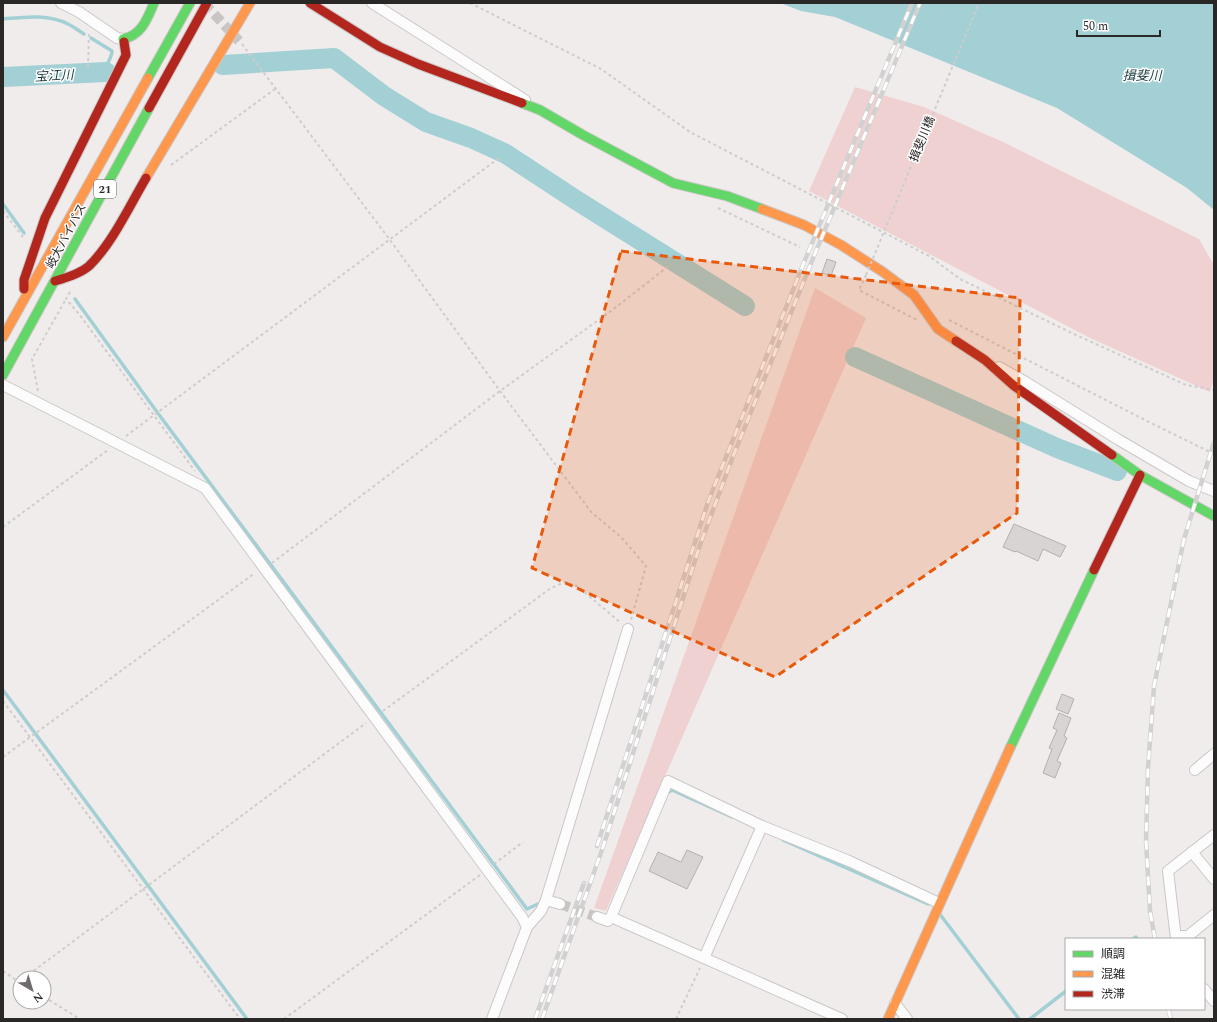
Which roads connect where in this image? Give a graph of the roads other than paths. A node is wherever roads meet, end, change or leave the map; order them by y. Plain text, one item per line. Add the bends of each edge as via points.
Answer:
1 (61, 3) edge
2 (154, 3) edge
3 (190, 3) edge
4 (207, 3) edge
5 (250, 3) edge
6 (310, 3) edge
7 (372, 3) edge
8 (123, 39) junction
9 (540, 110) junction
10 (55, 281) junction
11 (24, 298) junction
12 (3, 337) edge
13 (985, 360) junction
14 (3, 375) edge
15 (3, 385) edge
16 (1140, 476) junction
17 (1214, 491) edge
18 (1214, 516) edge
19 (628, 629) road end
20 (1214, 754) edge
21 (1195, 770) dead end
22 (762, 826) junction
23 (1214, 835) edge
24 (1192, 852) junction
25 (1214, 879) edge
26 (546, 900) junction
27 (940, 903) junction
28 (560, 904) tunnel mouth
29 (1214, 915) edge
30 (597, 917) tunnel mouth
31 (611, 917) junction
32 (527, 927) junction
33 (1176, 938) edge
34 (704, 958) junction
35 (1205, 990) edge
36 (1214, 1001) edge
37 (895, 1003) junction
38 (492, 1019) edge
39 (842, 1019) edge
40 (888, 1019) edge
41 (907, 1019) edge

1 - 8 street via 70,6 117,38
2 - 8 main road via 138,33 129,39
3 - 11 main road, 岐大バイパス / 21
4 - 10 main road, 岐大バイパス / 21
5 - 10 main road via 107,244 88,267
6 - 9 main road via 380,46 418,64
7 - 9 street
8 - 11 main road via 126,55 45,218 24,280
9 - 13 main road via 673,183 727,196 804,225 883,272 914,295 938,329
10 - 14 main road, 岐大バイパス / 21
11 - 12 main road, 岐大バイパス / 21
13 - 16 main road via 1013,385
13 - 17 street via 1024,380 1189,481
15 - 32 street via 205,488
16 - 18 main road
16 - 27 main road via 1086,586
19 - 26 street
20 - 21 street
22 - 27 street via 849,861
22 - 31 street via 668,781
22 - 34 street
23 - 24 street
24 - 25 street
24 - 33 street via 1168,871
26 - 28 street
26 - 32 street via 541,911
27 - 37 main road
29 - 33 street via 1188,936
30 - 31 street via 608,921
31 - 34 street
32 - 38 street
34 - 39 street
35 - 36 street
37 - 40 main road
37 - 41 street

